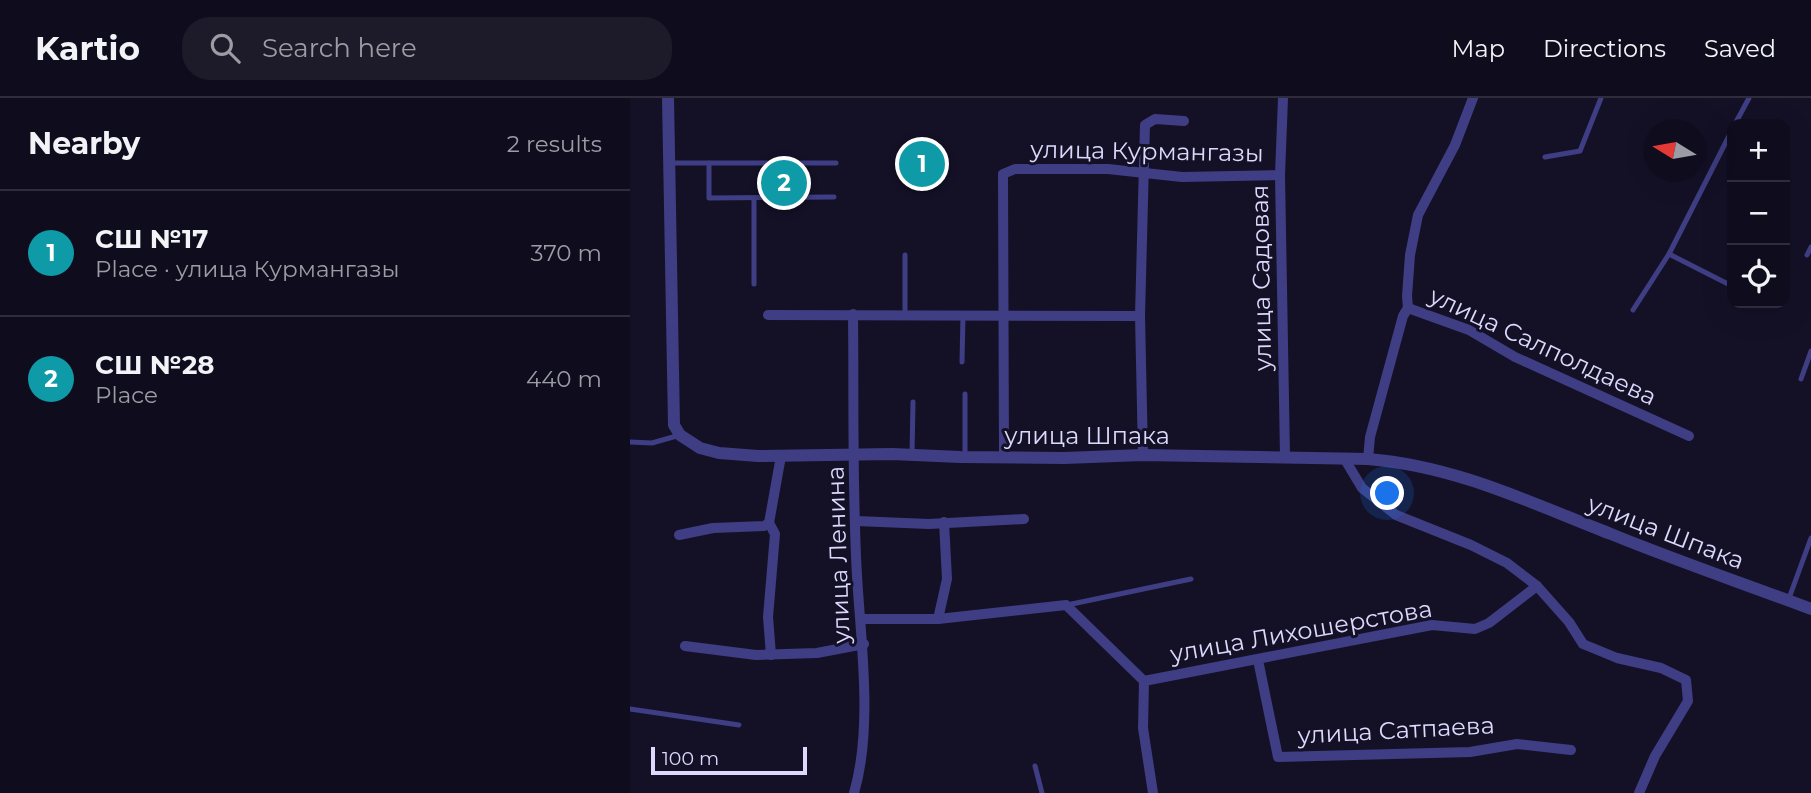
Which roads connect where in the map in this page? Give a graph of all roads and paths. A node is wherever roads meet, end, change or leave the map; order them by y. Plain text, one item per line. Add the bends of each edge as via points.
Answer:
1 (668, 98) edge
2 (1283, 98) edge
3 (1473, 98) edge
4 (1601, 98) edge
5 (1749, 98) edge
6 (1738, 119) edge
7 (1184, 121) dead end
8 (1727, 140) edge
9 (1545, 157) dead end
10 (669, 163) junction
11 (709, 163) junction
12 (836, 163) dead end
13 (1142, 174) junction
14 (1280, 175) junction
15 (834, 197) dead end
16 (754, 198) junction
17 (1811, 247) edge
18 (1669, 254) junction
19 (1807, 255) dead end
20 (905, 256) dead end
21 (1727, 283) edge
22 (754, 284) dead end
23 (1408, 308) junction
24 (1633, 310) dead end
25 (853, 314) junction
26 (905, 314) junction
27 (963, 314) junction
28 (1003, 314) junction
29 (768, 315) dead end
30 (1140, 316) junction
31 (1811, 351) edge
32 (962, 362) dead end
33 (1801, 379) dead end
34 (965, 394) dead end
35 (913, 402) dead end
36 (680, 435) junction
37 (1689, 436) dead end
38 (630, 442) edge
39 (912, 454) junction
40 (855, 455) junction
41 (1143, 455) junction
42 (781, 456) junction
43 (1004, 456) junction
44 (1284, 456) junction
45 (965, 457) junction
46 (1344, 458) junction
47 (1368, 458) junction
48 (1024, 519) dead end
49 (856, 521) junction
50 (944, 522) junction
51 (769, 523) junction
52 (679, 535) dead end
53 (1811, 538) edge
54 (1191, 579) dead end
55 (1537, 586) junction
56 (1788, 601) junction
57 (1066, 606) junction
58 (1811, 609) edge
59 (861, 619) junction
60 (938, 619) junction
61 (864, 645) junction
62 (685, 646) dead end
63 (771, 655) junction
64 (1258, 660) junction
65 (1144, 681) junction
66 (630, 709) edge
67 (739, 725) dead end
68 (1571, 750) dead end
69 (1035, 766) dead end
70 (854, 793) edge
71 (1042, 793) edge
72 (1153, 793) edge
73 (1639, 793) edge

1 - 10 street
2 - 14 street, улица Садовая
3 - 23 street via 1455,145 1418,215 1410,255
4 - 9 lane via 1580,151
5 - 6 lane
7 - 13 street via 1155,119 1144,125
8 - 18 lane
10 - 11 lane
10 - 36 street via 674,425
11 - 12 lane
11 - 16 lane via 709,198
13 - 14 street, улица Курмангазы
13 - 28 street, улица Курмангазы via 1108,169 1015,169 1003,174
13 - 30 street
14 - 44 street, улица Садовая
15 - 16 lane
16 - 22 lane
17 - 19 lane
18 - 21 lane
18 - 24 lane
20 - 26 lane
23 - 37 street, улица Салполдаева via 1469,330 1515,357
23 - 47 street, улица Салполдаева
25 - 26 street
25 - 29 street
25 - 40 street, улица Ленина
26 - 27 street
27 - 28 street
27 - 32 lane
28 - 30 street
28 - 43 street, улица Курмангазы
30 - 41 street
31 - 33 lane
34 - 45 lane
35 - 39 lane
36 - 38 lane via 652,443
36 - 42 street, улица Шпака via 719,453
39 - 40 street, улица Шпака
39 - 45 street, улица Шпака
40 - 42 street, улица Шпака
40 - 49 street, улица Ленина
41 - 43 street, улица Шпака
41 - 44 street, улица Шпака
42 - 51 street
43 - 45 street, улица Шпака
44 - 46 street, улица Шпака
46 - 47 street, улица Шпака
46 - 55 street via 1362,488 1396,515 1471,545
47 - 56 street, улица Шпака via 1430,467 1487,484
48 - 50 street
49 - 50 street
49 - 59 street, улица Ленина
50 - 60 street via 947,579
51 - 52 street
51 - 63 street via 775,534 768,617
53 - 56 lane
54 - 57 lane
55 - 64 street, улица Лихошерстова via 1475,629 1432,625
55 - 73 street via 1583,644 1686,680 1688,701
56 - 58 street, улица Шпака
57 - 60 street
57 - 65 street, улица Лихошерстова
59 - 60 street
59 - 61 street, улица Ленина
61 - 63 street
61 - 70 street, улица Ленина via 863,740
62 - 63 street
64 - 65 street, улица Лихошерстова
64 - 68 street, улица Сатпаева via 1278,757 1470,752 1517,744
65 - 72 street, улица Лихошерстова via 1143,728
66 - 67 lane
69 - 71 lane

